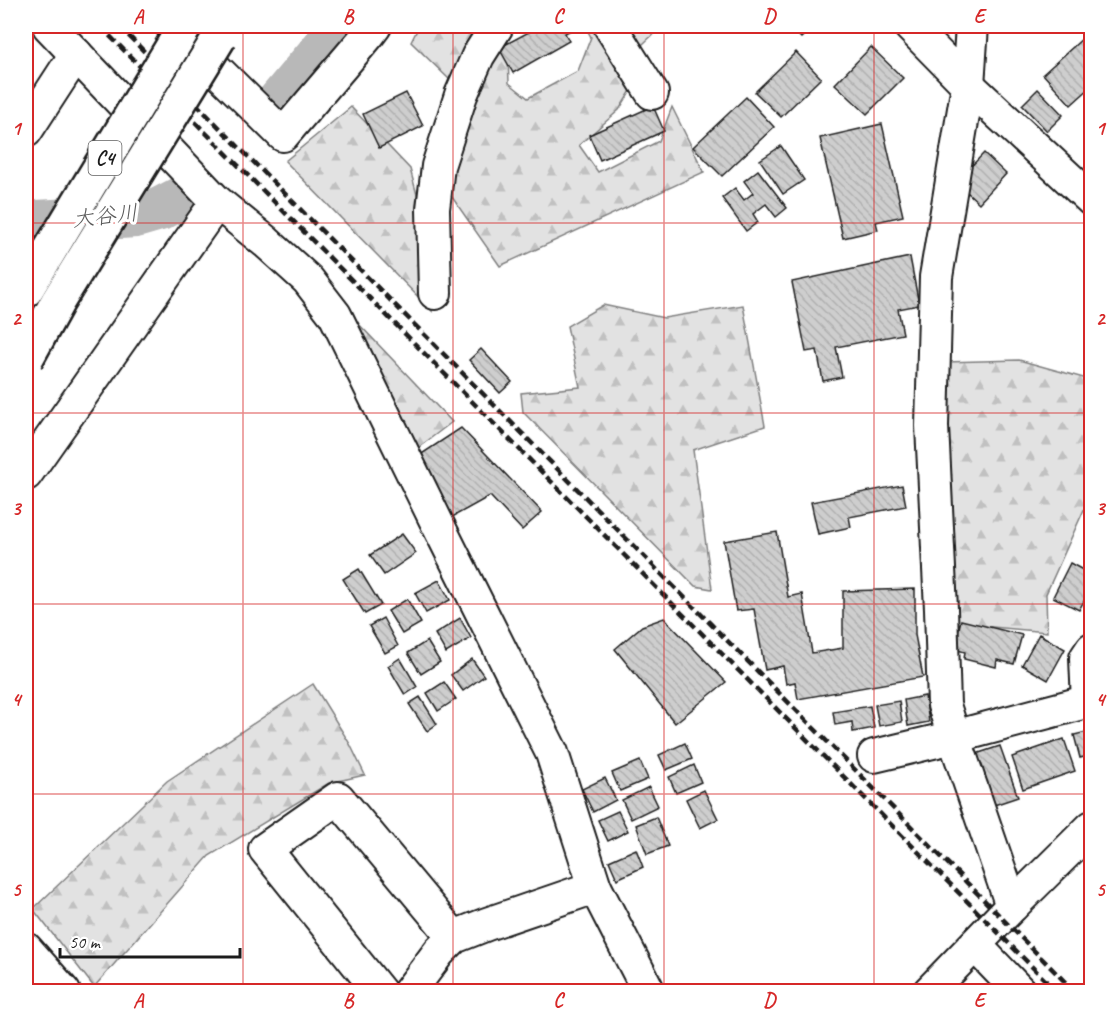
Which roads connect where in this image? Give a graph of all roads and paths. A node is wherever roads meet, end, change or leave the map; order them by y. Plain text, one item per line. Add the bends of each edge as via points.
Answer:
1 (49, 26) edge
2 (172, 26) edge
3 (185, 26) edge
4 (375, 26) edge
5 (497, 26) edge
6 (610, 26) edge
7 (910, 26) edge
8 (972, 26) edge
9 (220, 36) dead end
10 (76, 54) junction
11 (968, 85) junction
12 (652, 93) dead end
13 (26, 131) edge
14 (1092, 200) edge
15 (217, 202) junction
16 (26, 290) edge
17 (435, 292) dead end
18 (26, 359) edge
19 (26, 474) edge
20 (1092, 649) edge
21 (1090, 702) edge
22 (954, 736) junction
23 (874, 756) dead end
24 (1092, 827) edge
25 (595, 886) junction
26 (1012, 906) junction
27 (454, 937) junction
28 (975, 945) junction
29 (26, 949) edge
30 (64, 992) edge
31 (380, 992) edge
32 (409, 992) edge
33 (649, 992) edge
34 (929, 992) edge
35 (1020, 992) edge

1 - 10 street
2 - 4 street via 283,135
3 - 16 highway, C4, bridge
5 - 17 street via 461,95 438,166 433,209
6 - 12 street
7 - 11 street
8 - 11 street
9 - 18 highway, C4, bridge
10 - 13 street
10 - 15 street
11 - 14 street
11 - 22 street via 936,277 932,426 944,705
15 - 19 street
15 - 25 street via 308,280 335,315 552,753
20 - 21 street via 1086,658
21 - 22 street
22 - 23 street
22 - 26 street
24 - 26 street
25 - 27 street
25 - 33 street
26 - 28 street
27 - 31 street via 338,798 265,849
27 - 32 street
28 - 34 street
28 - 35 street
29 - 30 street

